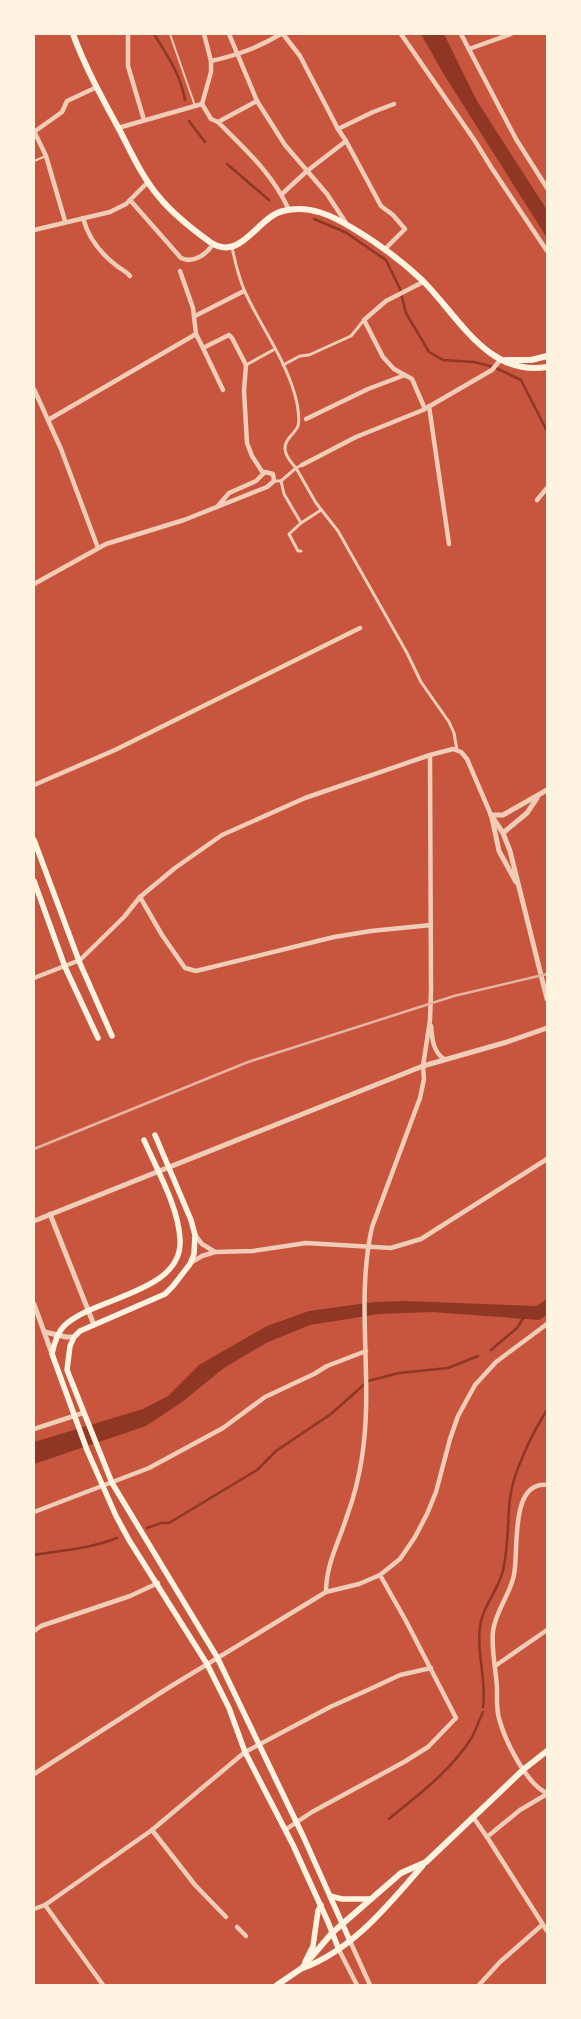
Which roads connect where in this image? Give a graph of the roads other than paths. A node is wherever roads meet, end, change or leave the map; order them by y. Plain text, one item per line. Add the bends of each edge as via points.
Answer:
1 (73, 34) edge
2 (128, 34) edge
3 (170, 34) edge
4 (204, 34) edge
5 (229, 34) edge
6 (282, 34) edge
7 (401, 34) edge
8 (461, 34) edge
9 (511, 34) edge
10 (469, 49) junction
11 (238, 55) junction
12 (211, 62) junction
13 (97, 87) junction
14 (257, 101) junction
15 (202, 104) junction
16 (394, 104) dead end
17 (192, 107) junction
18 (144, 120) junction
19 (218, 122) junction
20 (118, 128) junction
21 (338, 129) junction
22 (34, 132) edge
23 (346, 141) junction
24 (46, 156) junction
25 (34, 161) edge
26 (307, 171) junction
27 (148, 182) junction
28 (547, 188) edge
29 (282, 194) junction
30 (130, 200) junction
31 (289, 210) junction
32 (83, 218) junction
33 (65, 221) junction
34 (347, 224) junction
35 (34, 230) edge
36 (213, 244) junction
37 (232, 247) junction
38 (385, 249) junction
39 (547, 251) edge
40 (180, 271) dead end
41 (130, 276) dead end
42 (423, 282) junction
43 (244, 290) junction
44 (195, 316) junction
45 (364, 320) junction
46 (196, 334) junction
47 (203, 348) junction
48 (275, 349) junction
49 (547, 356) edge
50 (501, 359) junction
51 (246, 365) junction
52 (283, 365) junction
53 (547, 366) edge
54 (405, 375) junction
55 (34, 389) edge
56 (223, 390) dead end
57 (36, 399) edge
58 (427, 407) junction
59 (48, 420) junction
60 (306, 420) joint
61 (299, 424) junction
62 (302, 465) joint
63 (296, 468) junction
64 (263, 473) junction
65 (274, 481) junction
66 (281, 481) junction
67 (547, 488) edge
68 (537, 500) dead end
69 (217, 507) junction
70 (321, 510) junction
71 (301, 523) junction
72 (449, 544) dead end
73 (98, 548) junction
74 (301, 551) dead end
75 (34, 584) edge
76 (360, 628) dead end
77 (457, 750) junction
78 (430, 755) junction
79 (34, 785) edge
80 (547, 790) edge
81 (538, 796) junction
82 (491, 815) junction
83 (505, 832) junction
84 (34, 840) edge
85 (34, 880) edge
86 (517, 884) junction
87 (140, 897) junction
88 (431, 925) junction
89 (79, 961) junction
90 (65, 967) junction
91 (34, 978) edge
92 (547, 999) edge
93 (430, 1020) junction
94 (547, 1028) edge
95 (112, 1036) dead end
96 (98, 1038) dead end
97 (444, 1059) junction
98 (422, 1066) junction
99 (155, 1135) dead end
100 (144, 1140) dead end
101 (547, 1159) edge
102 (50, 1214) junction
103 (34, 1221) edge
104 (195, 1235) junction
105 (368, 1246) junction
106 (215, 1252) junction
107 (190, 1264) junction
108 (34, 1304) edge
109 (88, 1311) junction
110 (547, 1324) edge
111 (94, 1325) junction
112 (45, 1332) junction
113 (57, 1335) junction
114 (74, 1336) junction
115 (366, 1351) junction
116 (52, 1354) junction
117 (83, 1414) junction
118 (75, 1416) junction
119 (34, 1429) edge
120 (112, 1483) junction
121 (547, 1485) edge
122 (103, 1487) junction
123 (34, 1512) edge
124 (380, 1576) junction
125 (158, 1583) junction
126 (326, 1592) junction
127 (547, 1630) edge
128 (34, 1631) edge
129 (217, 1658) junction
130 (207, 1664) junction
131 (495, 1666) junction
132 (431, 1668) junction
133 (258, 1744) junction
134 (547, 1751) edge
135 (245, 1752) junction
136 (524, 1769) junction
137 (34, 1774) edge
138 (547, 1794) edge
139 (473, 1818) junction
140 (296, 1823) junction
141 (152, 1830) junction
142 (286, 1830) junction
143 (487, 1837) junction
144 (426, 1862) junction
145 (330, 1896) junction
146 (370, 1899) junction
147 (321, 1904) junction
148 (46, 1905) junction
149 (35, 1906) edge
150 (226, 1917) dead end
151 (343, 1924) junction
152 (542, 1925) junction
153 (237, 1927) dead end
154 (547, 1932) edge
155 (332, 1933) junction
156 (246, 1936) dead end
157 (350, 1941) junction
158 (339, 1950) junction
159 (302, 1968) junction
160 (103, 1985) edge
161 (277, 1985) edge
162 (357, 1985) edge
163 (370, 1985) edge
164 (479, 1985) edge

1 - 13 main road
2 - 18 street via 128,66
3 - 17 lane
4 - 12 street
5 - 11 street
6 - 11 street
6 - 21 street via 300,56
7 - 39 street
8 - 10 street
9 - 10 street
10 - 28 street via 516,139
11 - 12 street
11 - 14 street
12 - 15 street
13 - 20 main road
13 - 22 street via 67,101 62,112
14 - 19 street
14 - 26 street via 285,145
15 - 17 street
15 - 19 street via 210,119
16 - 21 street
17 - 18 street
18 - 20 street
19 - 29 street via 257,161
20 - 27 main road
21 - 23 street
22 - 24 street
23 - 26 street
23 - 38 street via 381,206 405,229
24 - 25 lane
24 - 33 street
26 - 29 street
26 - 34 street
27 - 30 street
27 - 36 main road via 170,210
29 - 31 street
30 - 32 street via 110,212
30 - 36 street via 181,258 190,260 205,254
31 - 34 main road via 314,210
31 - 37 main road via 273,216
32 - 33 street
32 - 41 street via 95,243
33 - 35 street
34 - 38 main road
36 - 37 main road
37 - 43 street
38 - 42 main road
40 - 44 street
42 - 45 street via 386,301
42 - 50 main road via 479,344
43 - 44 street
43 - 48 street
44 - 46 street
45 - 52 street via 351,336
45 - 54 street via 383,357
46 - 47 street
46 - 59 street
47 - 51 street via 229,335
47 - 56 street
48 - 51 street
48 - 52 street
49 - 50 main road
50 - 53 main road via 529,368
50 - 58 street via 492,370
51 - 64 street via 244,391 249,450
52 - 61 street via 294,390
54 - 58 street via 412,379
54 - 60 street
55 - 57 street
57 - 59 street
58 - 62 street via 356,437
58 - 72 street
59 - 73 street
60 - 61 street
61 - 63 street via 284,450
62 - 63 street
63 - 66 street
63 - 70 street
64 - 65 street via 271,473
64 - 69 street via 256,481 229,493
65 - 66 street
65 - 69 street via 267,487
66 - 71 street via 284,494
67 - 68 street
69 - 73 street
70 - 71 street
70 - 77 street via 338,531 421,682 449,722
71 - 74 street via 289,534
73 - 75 street
76 - 79 street via 115,750
77 - 78 street
77 - 82 street via 467,759
78 - 87 street via 305,798 222,835
78 - 88 street
80 - 81 street
81 - 82 street via 503,815
81 - 83 street via 527,813
82 - 83 street
82 - 86 street via 499,851
83 - 86 street
84 - 89 main road
85 - 90 main road
86 - 92 street
87 - 88 street via 185,968 196,971 334,937
87 - 89 street via 103,940
88 - 93 street
89 - 90 street
89 - 95 main road
90 - 91 street
90 - 96 main road
93 - 97 street via 433,1044 437,1054
93 - 98 street
94 - 97 street
97 - 98 street
98 - 102 street
98 - 105 street via 424,1079 420,1098 372,1227
99 - 104 main road
100 - 109 main road via 179,1228 180,1252 162,1277
101 - 105 street via 421,1239 388,1248
102 - 103 street
102 - 109 street
104 - 106 street
104 - 107 main road
105 - 106 street via 306,1243 253,1251
105 - 115 street via 364,1297
106 - 107 street
107 - 111 main road via 165,1294
108 - 112 street
109 - 111 street
109 - 113 main road via 63,1326
110 - 124 street via 496,1362 475,1385 458,1416 427,1514 400,1559
111 - 114 main road
112 - 113 street
112 - 116 street
113 - 114 street
113 - 116 main road
114 - 117 main road via 67,1370
115 - 120 street via 327,1366 265,1397 223,1428 184,1450
115 - 126 street via 362,1456 348,1516 326,1576
116 - 118 main road
117 - 118 street
117 - 120 main road
118 - 119 street
118 - 122 main road
120 - 122 street
120 - 129 main road
121 - 131 street via 528,1491 519,1509 513,1583 496,1616 492,1633
122 - 123 street
122 - 125 main road via 129,1540
124 - 126 street
124 - 132 street
125 - 128 street via 130,1596 52,1621
125 - 130 main road
126 - 129 street
127 - 131 street
129 - 130 street
129 - 133 main road
130 - 135 main road via 229,1708
130 - 137 street
131 - 136 street via 500,1721
132 - 133 street via 400,1675
132 - 140 street via 456,1718 428,1746 404,1762
133 - 135 street
133 - 140 main road
134 - 136 main road
135 - 141 street
135 - 142 main road
136 - 138 street via 531,1782
136 - 139 main road
138 - 143 street via 520,1810
139 - 143 street
139 - 144 main road
140 - 142 street
140 - 145 main road
141 - 148 street
141 - 150 street via 195,1886
142 - 147 main road
143 - 152 street
144 - 146 main road via 401,1873
144 - 157 main road
145 - 146 main road
145 - 151 main road
146 - 151 main road
147 - 155 main road
147 - 159 main road via 313,1946
148 - 149 street
148 - 160 street
151 - 155 main road
151 - 157 main road
152 - 154 street
152 - 164 street
153 - 156 street
155 - 158 main road
155 - 159 main road
157 - 158 main road
157 - 163 street
158 - 159 main road
158 - 162 street
159 - 161 main road

